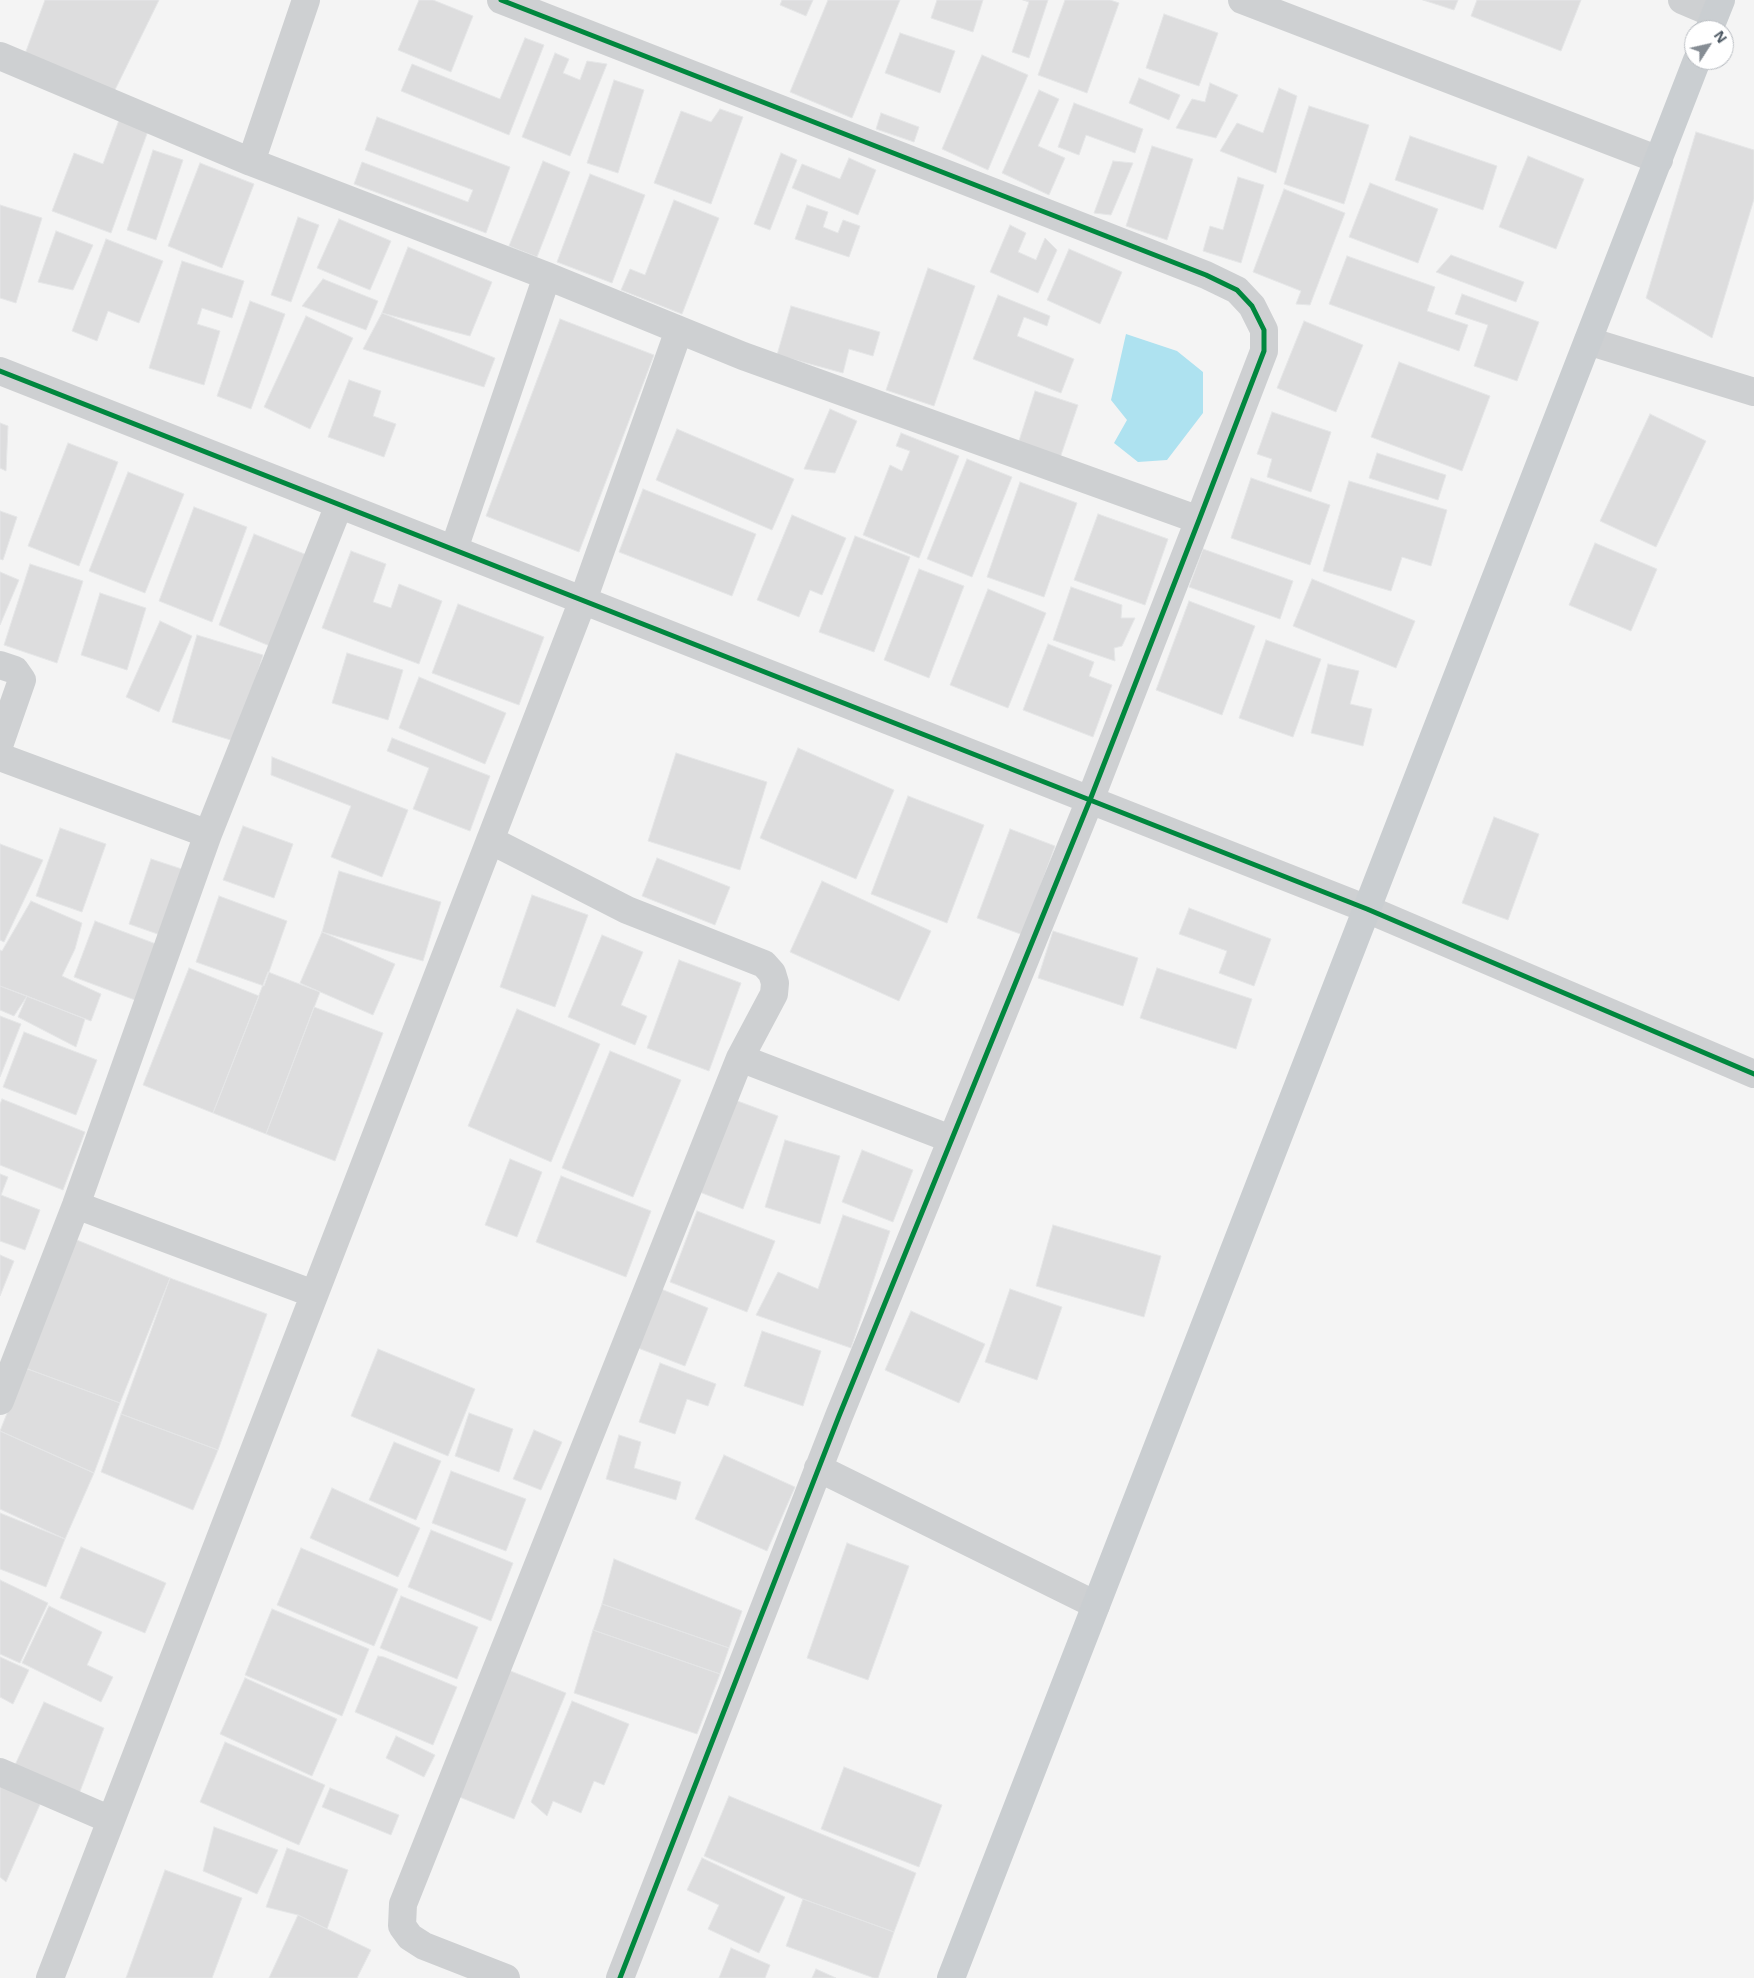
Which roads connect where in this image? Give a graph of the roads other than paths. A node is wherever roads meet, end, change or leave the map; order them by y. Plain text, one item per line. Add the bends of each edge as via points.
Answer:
1 (306, 0) edge
2 (501, 0) edge
3 (1242, 0) edge
4 (1682, 0) edge
5 (1715, 15) edge
6 (0, 56) edge
7 (1693, 70) edge
8 (1659, 160) junction
9 (251, 162) junction
10 (547, 276) junction
11 (679, 330) junction
12 (1588, 341) junction
13 (0, 371) edge
14 (1754, 392) edge
15 (339, 505) junction
16 (1199, 520) junction
17 (454, 549) junction
18 (583, 600) junction
19 (0, 665) edge
20 (0, 743) edge
21 (0, 757) edge
22 (1090, 800) junction
23 (208, 834) junction
24 (490, 840) junction
25 (1367, 909) junction
26 (740, 1058) junction
27 (1754, 1074) edge
28 (951, 1139) junction
29 (76, 1205) junction
30 (314, 1294) junction
31 (0, 1401) edge
32 (818, 1468) junction
33 (1096, 1606) junction
34 (0, 1772) edge
35 (111, 1820) junction
36 (50, 1978) edge
37 (506, 1978) edge
38 (620, 1978) edge
39 (951, 1978) edge

1 - 9 street
2 - 16 street via 1206,274 1237,290 1252,306 1264,330 1264,351
3 - 8 street
4 - 5 street
6 - 9 street
7 - 8 main road
8 - 12 main road
9 - 10 street
10 - 11 street
10 - 17 street
11 - 16 street
11 - 18 street
12 - 14 street
12 - 25 main road
13 - 15 street
15 - 17 street
15 - 23 street
16 - 22 street
17 - 18 street
18 - 22 street
18 - 24 street
19 - 20 street via 15,670 22,680
21 - 23 street
22 - 25 street
22 - 28 street
23 - 29 street
24 - 26 street via 627,910 764,964 772,973 774,994
24 - 30 street
25 - 27 street
25 - 33 main road
26 - 28 street
26 - 37 street via 403,1904 402,1926 410,1937 424,1946
28 - 32 street
29 - 30 street
29 - 31 street
30 - 35 street
32 - 33 street
32 - 38 street
33 - 39 main road
34 - 35 street
35 - 36 street

